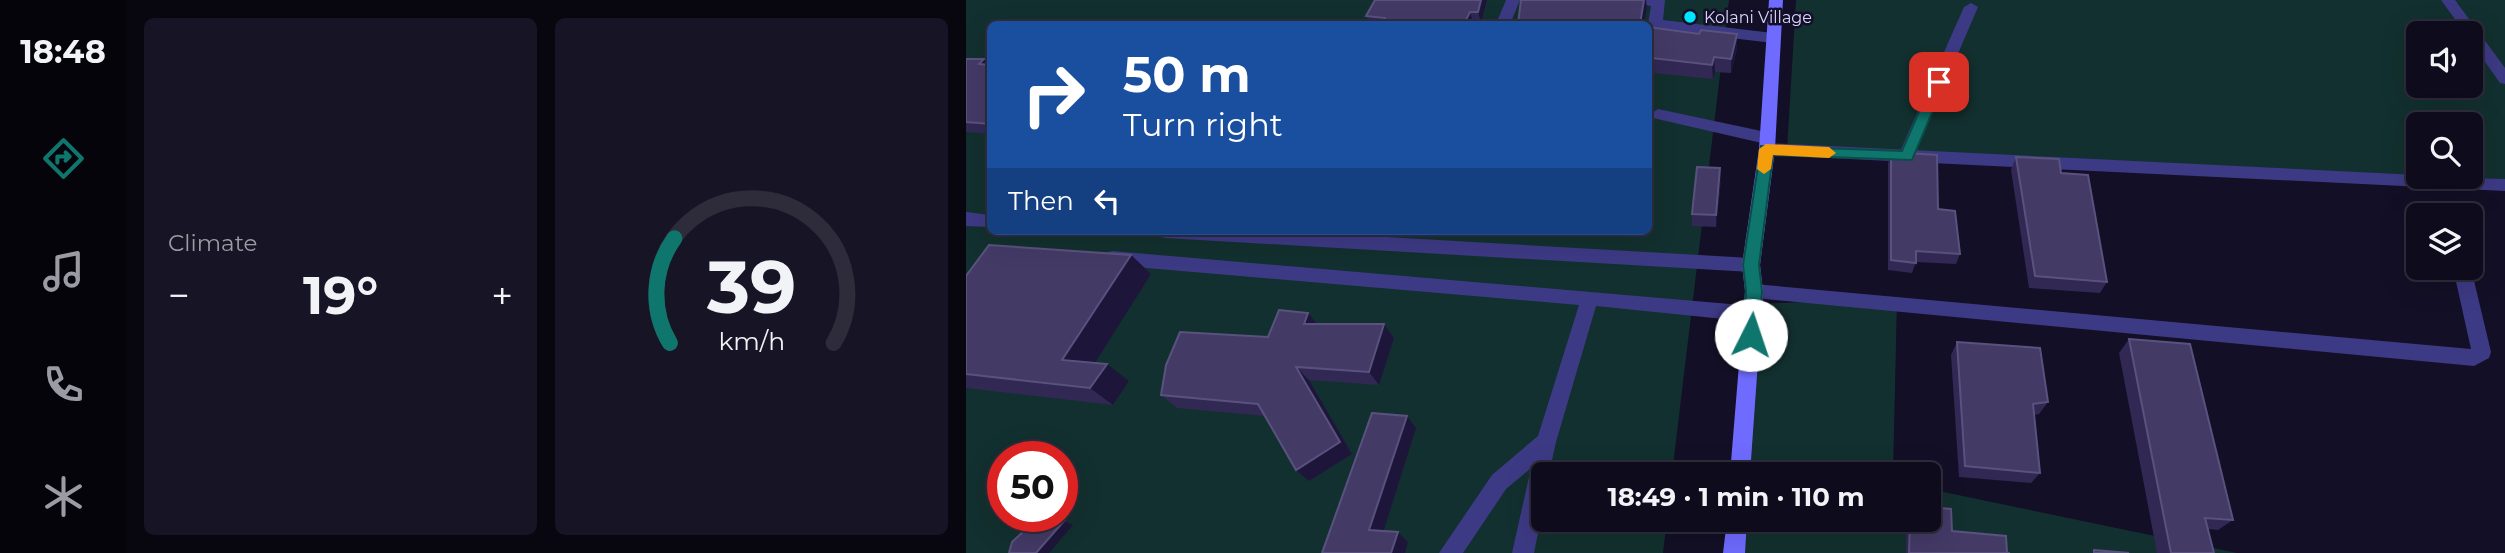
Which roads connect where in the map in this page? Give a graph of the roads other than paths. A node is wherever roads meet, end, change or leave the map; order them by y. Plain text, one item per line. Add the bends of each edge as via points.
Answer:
1 (1513, 0) edge
2 (1640, 0) edge
3 (1776, 0) edge
4 (2448, 0) edge
5 (1971, 7) dead end
6 (1504, 21) edge
7 (1773, 38) junction
8 (2505, 79) edge
9 (1658, 114) dead end
10 (1766, 144) junction
11 (1906, 156) junction
12 (2505, 185) edge
13 (966, 219) edge
14 (987, 220) edge
15 (1300, 235) edge
16 (1402, 238) edge
17 (1096, 257) edge
18 (1751, 265) junction
19 (2465, 280) edge
20 (1754, 291) junction
21 (1590, 298) junction
22 (1753, 314) junction
23 (1546, 442) junction
24 (1741, 462) edge
25 (1736, 532) edge
26 (1450, 553) edge
27 (1522, 553) edge
28 (1734, 553) edge

1 - 6 street
2 - 7 street via 1659,2 1655,23
3 - 7 main road
4 - 8 street
5 - 11 street
7 - 10 main road
9 - 10 street
10 - 11 street
10 - 18 main road
11 - 12 street
13 - 14 street
15 - 16 street
16 - 18 street
17 - 21 street
18 - 20 main road
19 - 20 street via 2482,352 2474,358
20 - 22 main road
21 - 22 street
21 - 23 street
22 - 24 main road
23 - 26 street via 1499,482
23 - 27 street
25 - 28 main road

